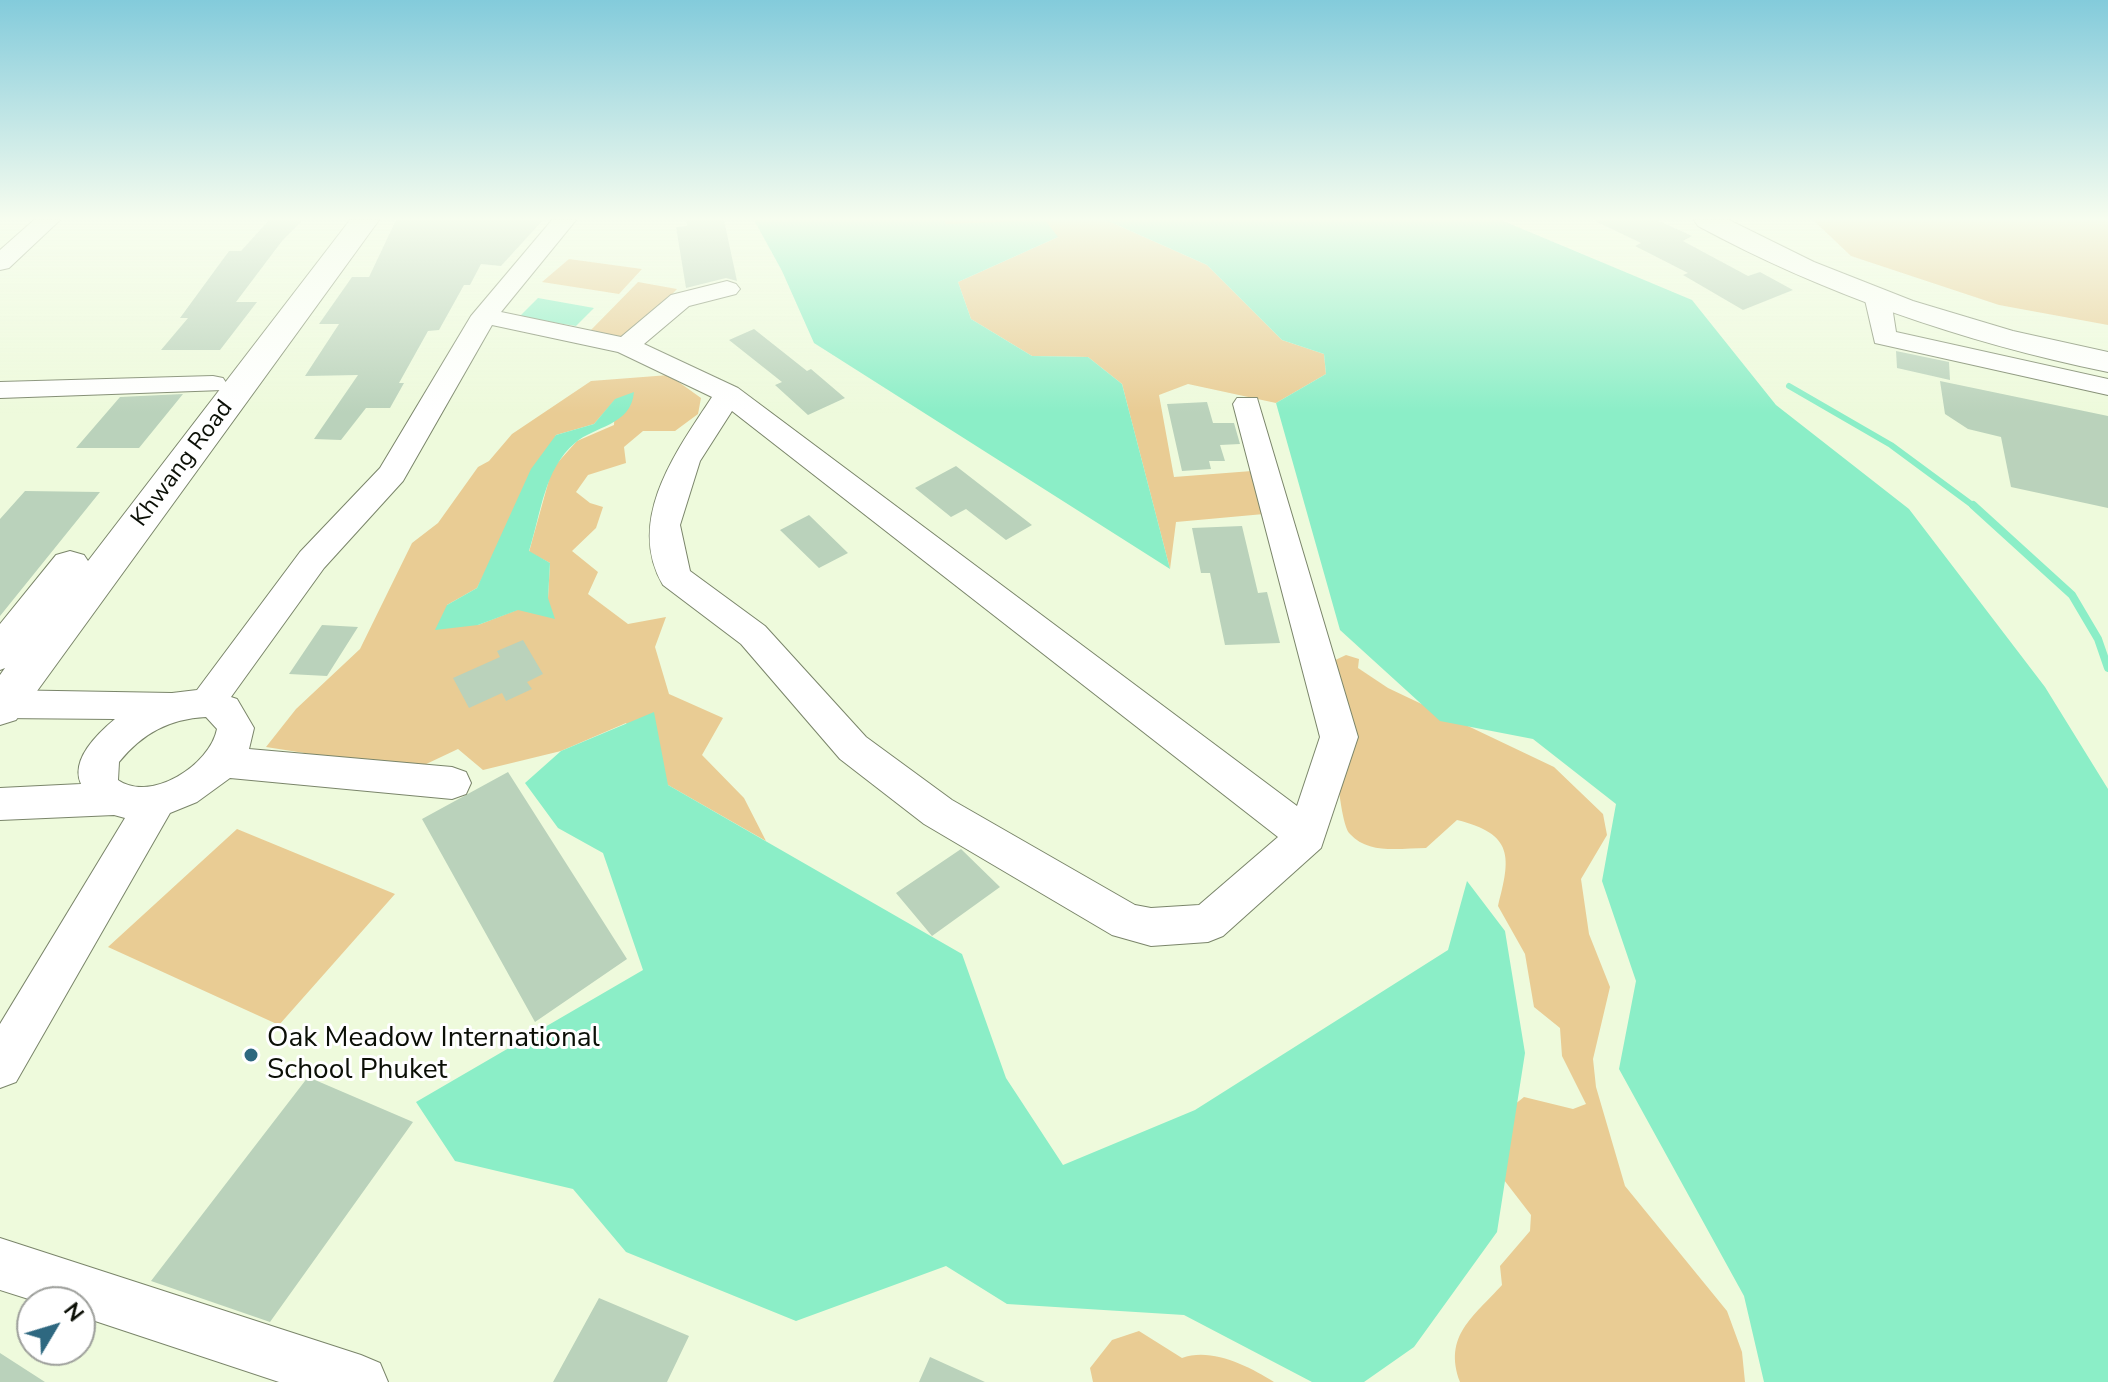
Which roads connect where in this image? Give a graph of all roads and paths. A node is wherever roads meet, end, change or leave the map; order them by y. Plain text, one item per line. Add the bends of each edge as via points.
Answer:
1 (299, 284) edge
2 (309, 284) edge
3 (510, 284) edge
4 (1843, 284) edge
5 (1878, 284) edge
6 (727, 289) dead end
7 (1878, 300) junction
8 (484, 316) junction
9 (266, 334) junction
10 (2108, 345) edge
11 (626, 346) junction
12 (2108, 362) edge
13 (213, 384) junction
14 (2108, 387) edge
15 (0, 390) edge
16 (728, 394) junction
17 (1247, 404) dead end
18 (0, 654) edge
19 (192, 704) junction
20 (1, 705) edge
21 (222, 762) junction
22 (452, 783) dead end
23 (114, 799) junction
24 (156, 801) junction
25 (0, 804) edge
26 (1307, 836) junction
27 (0, 1066) edge
28 (0, 1264) edge
29 (361, 1382) edge

1 - 9 main road, Khwang Road
2 - 9 main road, Khwang Road
3 - 8 street
4 - 7 main road
5 - 10 main road via 1983,318
6 - 11 street via 680,300
7 - 12 main road via 1989,336
7 - 14 street via 1884,337
8 - 11 street
8 - 19 street via 392,474
9 - 13 main road, Khwang Road
9 - 20 main road, Khwang Road
11 - 16 street
13 - 15 street
13 - 18 main road, Khwang Road
16 - 26 street
16 - 26 street via 685,461 664,525 675,577 753,635 853,748 938,812 1127,922 1151,927 1208,923
17 - 26 street via 1339,737
19 - 20 street
19 - 21 street via 224,709 236,728 233,746
19 - 23 street via 137,722 103,754 97,772 101,789
21 - 22 street
21 - 24 street via 184,791
23 - 24 street
23 - 25 street
24 - 27 street
28 - 29 street

